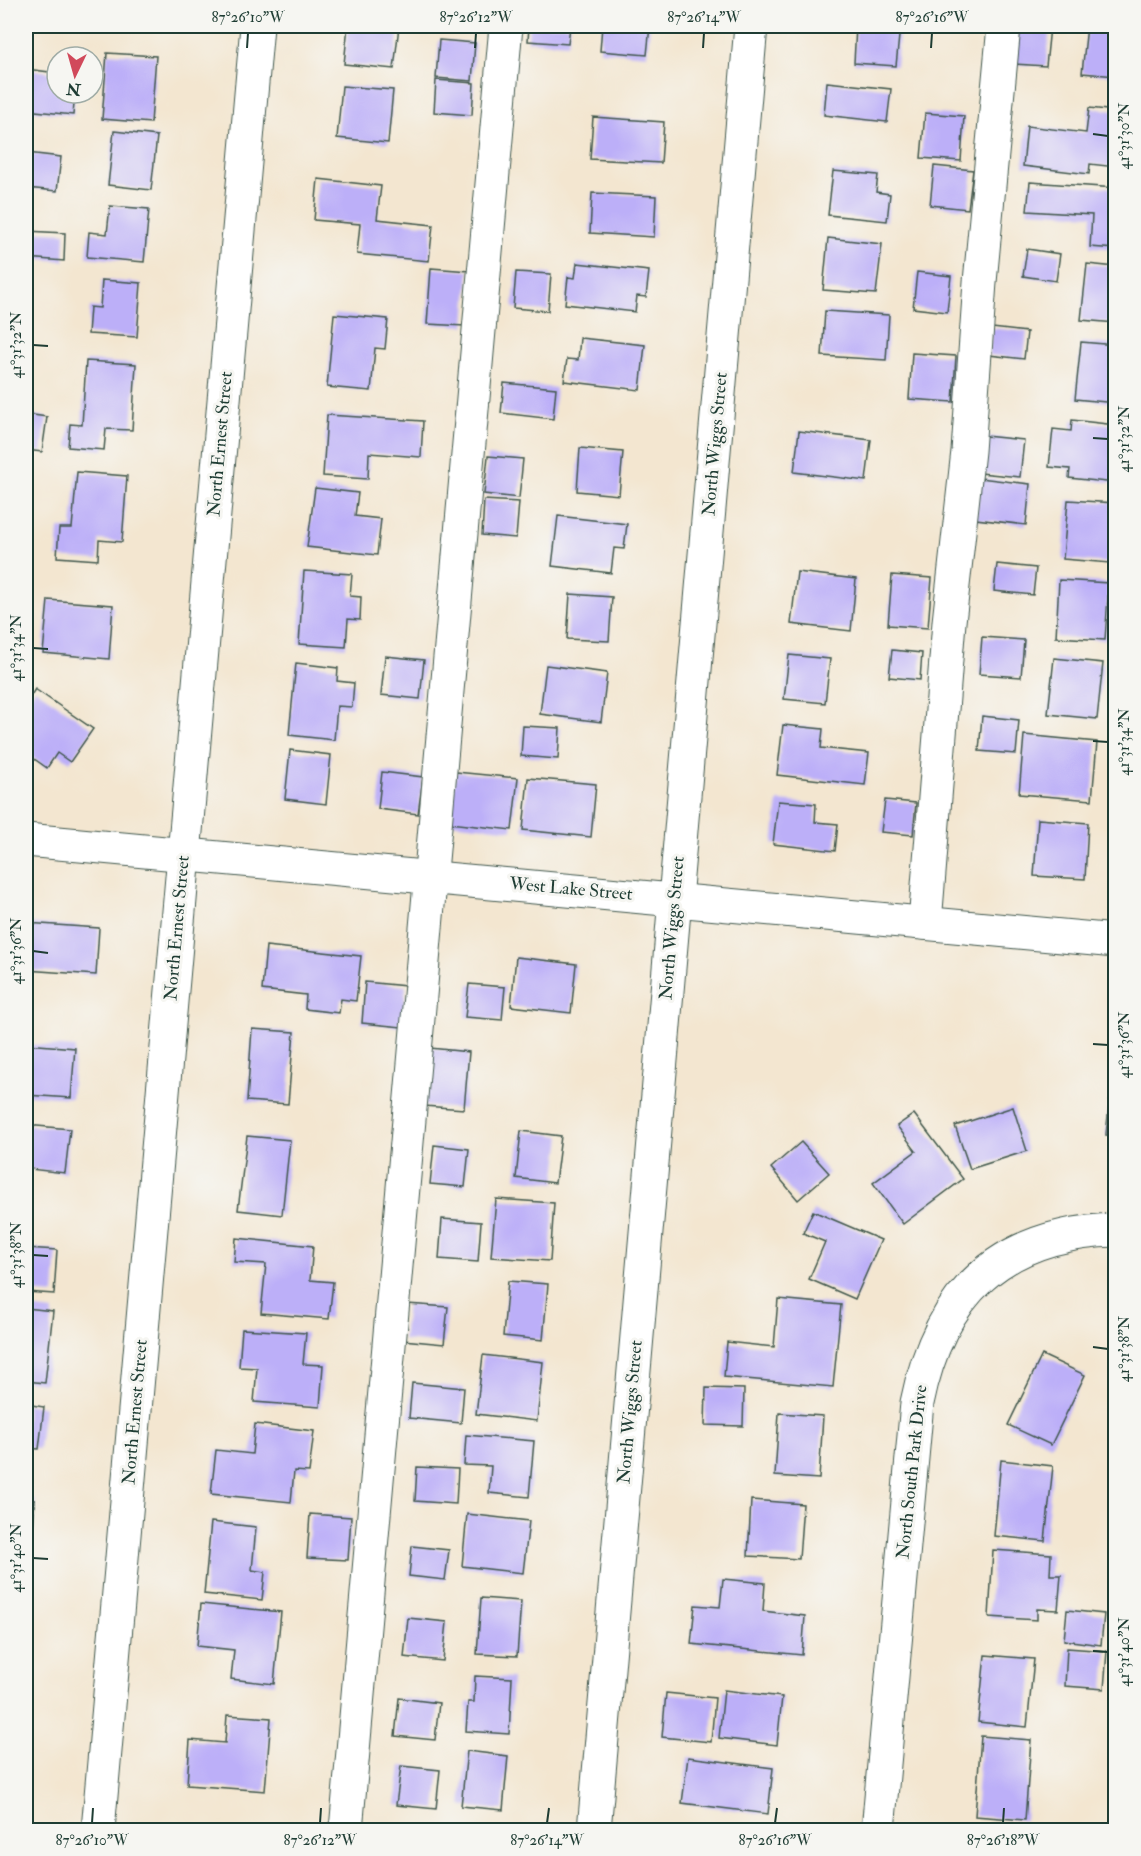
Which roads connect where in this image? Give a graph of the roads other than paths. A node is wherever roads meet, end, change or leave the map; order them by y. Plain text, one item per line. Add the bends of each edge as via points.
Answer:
1 (257, 26) edge
2 (506, 26) edge
3 (751, 26) edge
4 (1004, 26) edge
5 (26, 840) edge
6 (184, 853) junction
7 (430, 876) junction
8 (675, 899) junction
9 (925, 923) junction
10 (1116, 940) edge
11 (1116, 1230) edge
12 (98, 1830) edge
13 (346, 1830) edge
14 (594, 1830) edge
15 (878, 1830) edge

1 - 6 street, North Ernest Street
2 - 7 street
3 - 8 street, North Wiggs Street
4 - 9 street
5 - 6 street, West Lake Street
6 - 7 street, West Lake Street
6 - 12 street, North Ernest Street
7 - 8 street, West Lake Street
7 - 13 street
8 - 9 street, West Lake Street
8 - 14 street, North Wiggs Street
9 - 10 street, West Lake Street
11 - 15 street, North South Park Drive via 1070,1233 1006,1257 971,1286 930,1349 917,1403

